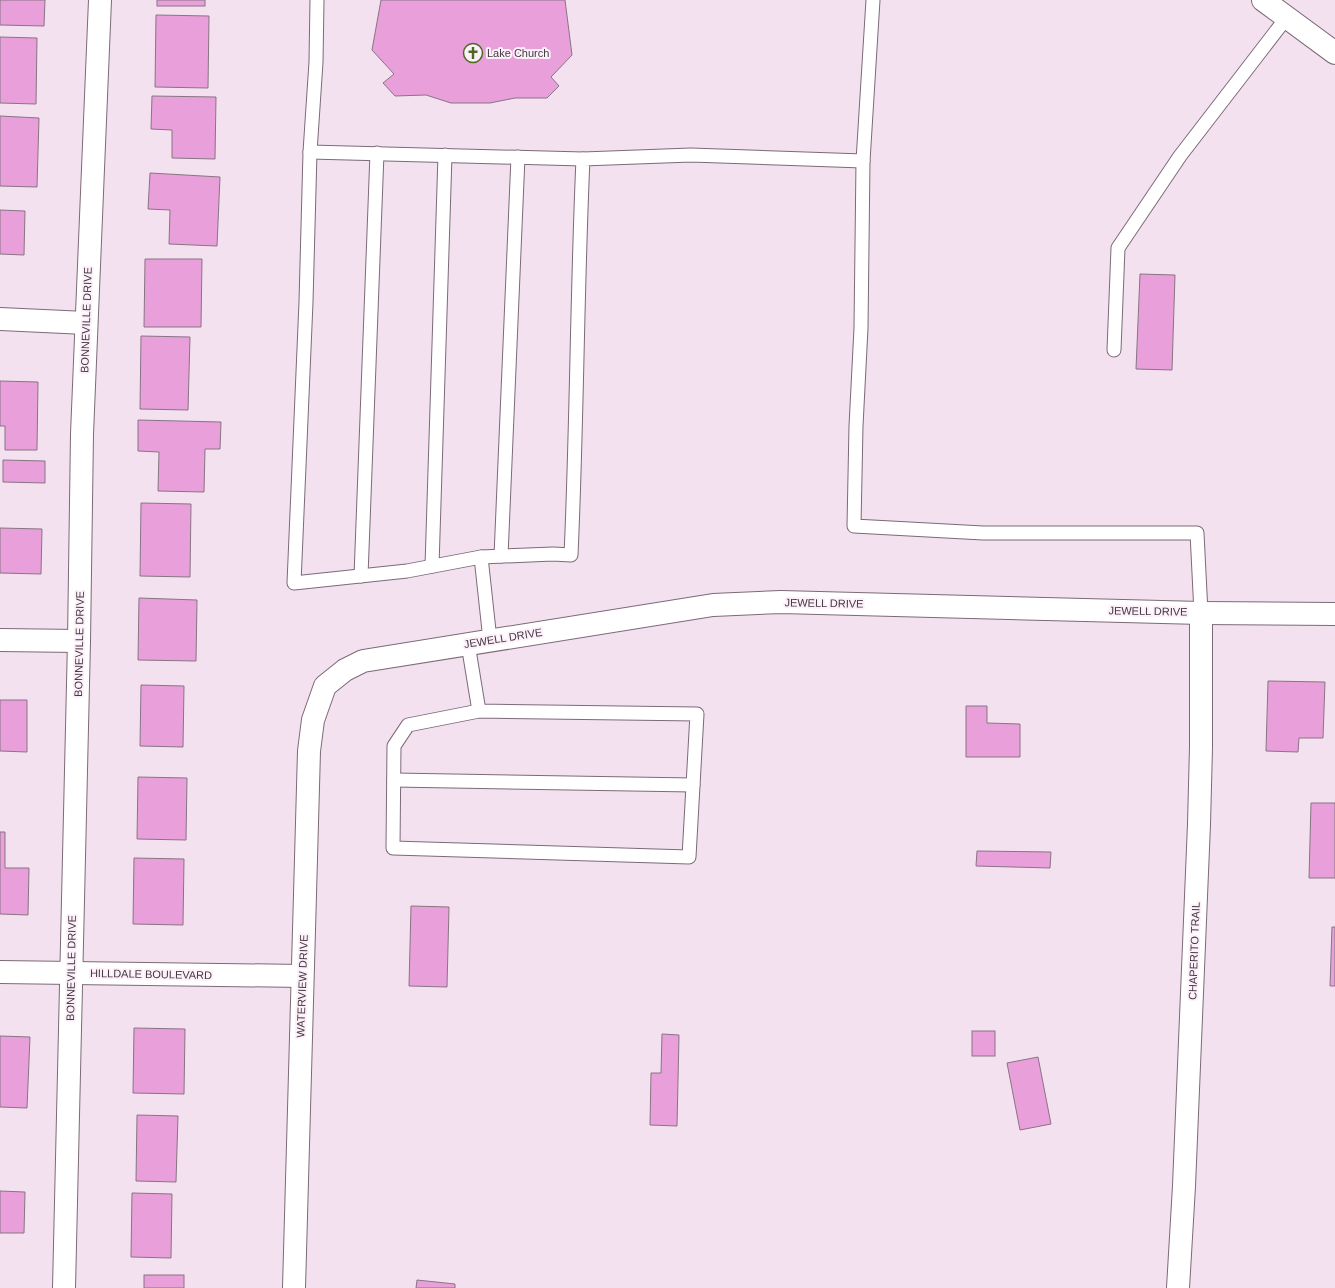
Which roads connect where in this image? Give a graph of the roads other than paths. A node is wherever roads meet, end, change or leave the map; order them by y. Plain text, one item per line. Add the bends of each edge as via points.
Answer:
1 (100, 0) edge
2 (317, 0) edge
3 (873, 0) edge
4 (1263, 0) edge
5 (1287, 17) junction
6 (1335, 53) edge
7 (310, 152) junction
8 (377, 153) junction
9 (445, 155) junction
10 (518, 157) junction
11 (583, 159) junction
12 (863, 161) junction
13 (0, 319) edge
14 (86, 324) junction
15 (1114, 350) dead end
16 (502, 556) junction
17 (481, 557) junction
18 (432, 566) junction
19 (361, 576) junction
20 (1201, 613) junction
21 (1335, 614) edge
22 (0, 640) edge
23 (490, 640) junction
24 (79, 642) junction
25 (468, 644) junction
26 (324, 686) joint
27 (479, 711) junction
28 (394, 780) junction
29 (693, 785) junction
30 (0, 972) edge
31 (71, 973) junction
32 (302, 976) junction
33 (64, 1288) edge
34 (294, 1288) edge
35 (1178, 1288) edge

1 - 14 street, BONNEVILLE DRIVE
2 - 7 lane
3 - 12 lane
4 - 5 street
5 - 6 street
5 - 15 lane via 1180,156 1118,248
7 - 8 lane
7 - 19 lane via 294,583
8 - 9 lane
8 - 19 lane
9 - 10 lane
9 - 18 lane
10 - 11 lane
10 - 16 lane
11 - 12 lane via 691,155
11 - 16 lane via 571,555
12 - 20 lane via 861,328 854,526 983,533 1197,533
13 - 14 street
14 - 24 street, BONNEVILLE DRIVE
16 - 17 lane
17 - 18 lane
17 - 23 lane
18 - 19 lane
20 - 21 street, JEWELL DRIVE
20 - 23 street, JEWELL DRIVE via 781,602 721,604
20 - 35 street, CHAPERITO TRAIL via 1202,747
22 - 24 street
23 - 25 street, JEWELL DRIVE
24 - 31 street, BONNEVILLE DRIVE
25 - 26 street, JEWELL DRIVE via 363,661 345,670
25 - 27 lane
26 - 32 street, WATERVIEW DRIVE via 313,720 309,751
27 - 28 lane via 408,725 394,746
27 - 29 lane via 697,714
28 - 29 lane
28 - 29 lane via 393,848 689,857
30 - 31 street, HILLDALE BOULEVARD
31 - 32 street, HILLDALE BOULEVARD
31 - 33 street, BONNEVILLE DRIVE
32 - 34 street, WATERVIEW DRIVE

